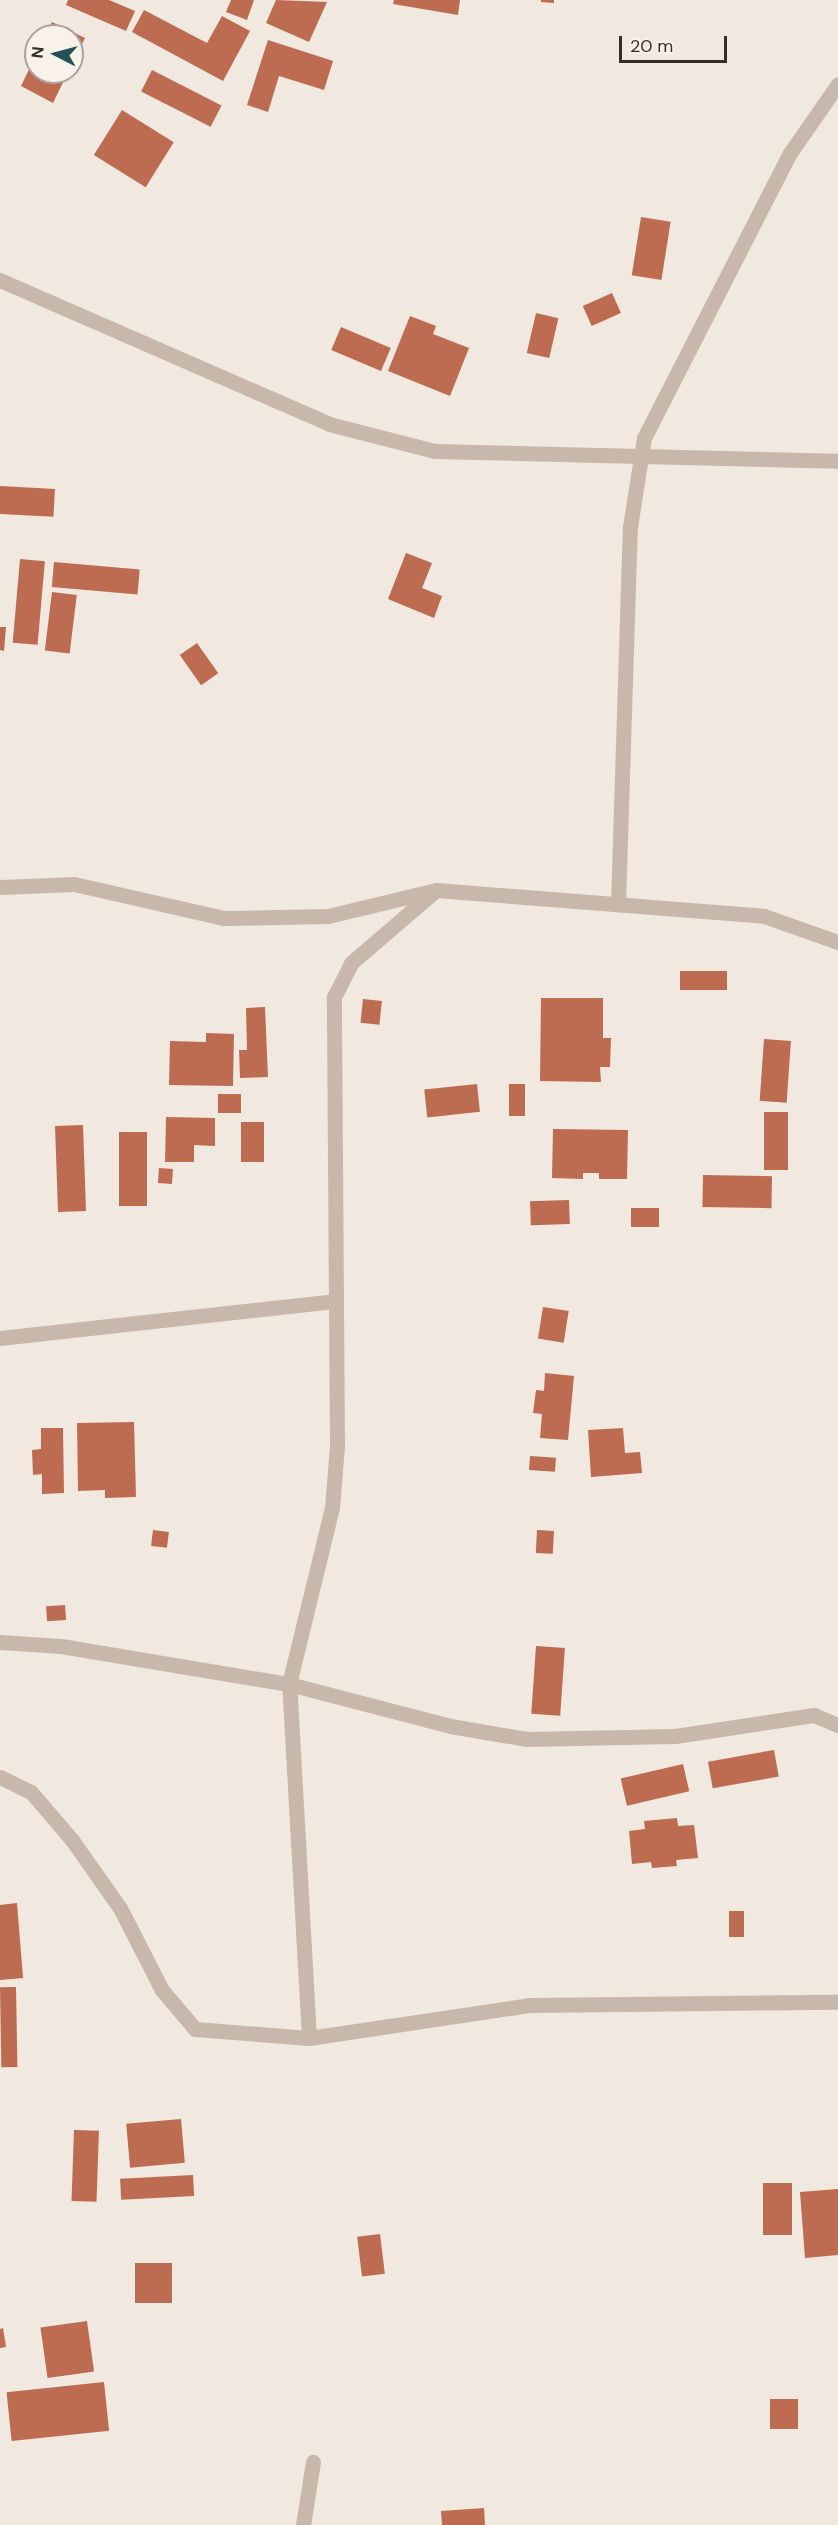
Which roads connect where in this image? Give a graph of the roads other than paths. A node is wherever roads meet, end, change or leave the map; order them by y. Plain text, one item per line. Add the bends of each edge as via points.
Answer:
1 (838, 84) edge
2 (0, 280) edge
3 (640, 456) junction
4 (838, 461) edge
5 (0, 887) edge
6 (436, 890) junction
7 (618, 904) junction
8 (838, 942) edge
9 (336, 1301) junction
10 (0, 1338) edge
11 (0, 1642) edge
12 (290, 1684) junction
13 (838, 1725) edge
14 (0, 1777) edge
15 (838, 2002) edge
16 (309, 2038) junction
17 (313, 2462) dead end
18 (303, 2525) edge

1 - 3 street via 790,153 644,438
2 - 3 street via 329,424 434,451
3 - 4 street
3 - 7 street via 630,526
5 - 6 street via 74,884 224,918 328,916
6 - 7 street
6 - 9 street via 351,963 334,997
7 - 8 street via 764,916
9 - 10 street
9 - 12 street via 337,1446 332,1508
11 - 12 street via 61,1646
12 - 13 street via 450,1726 527,1739 675,1736 814,1715
12 - 16 street
14 - 16 street via 31,1792 72,1840 120,1908 162,1990 195,2029
15 - 16 street via 529,2005
17 - 18 street

